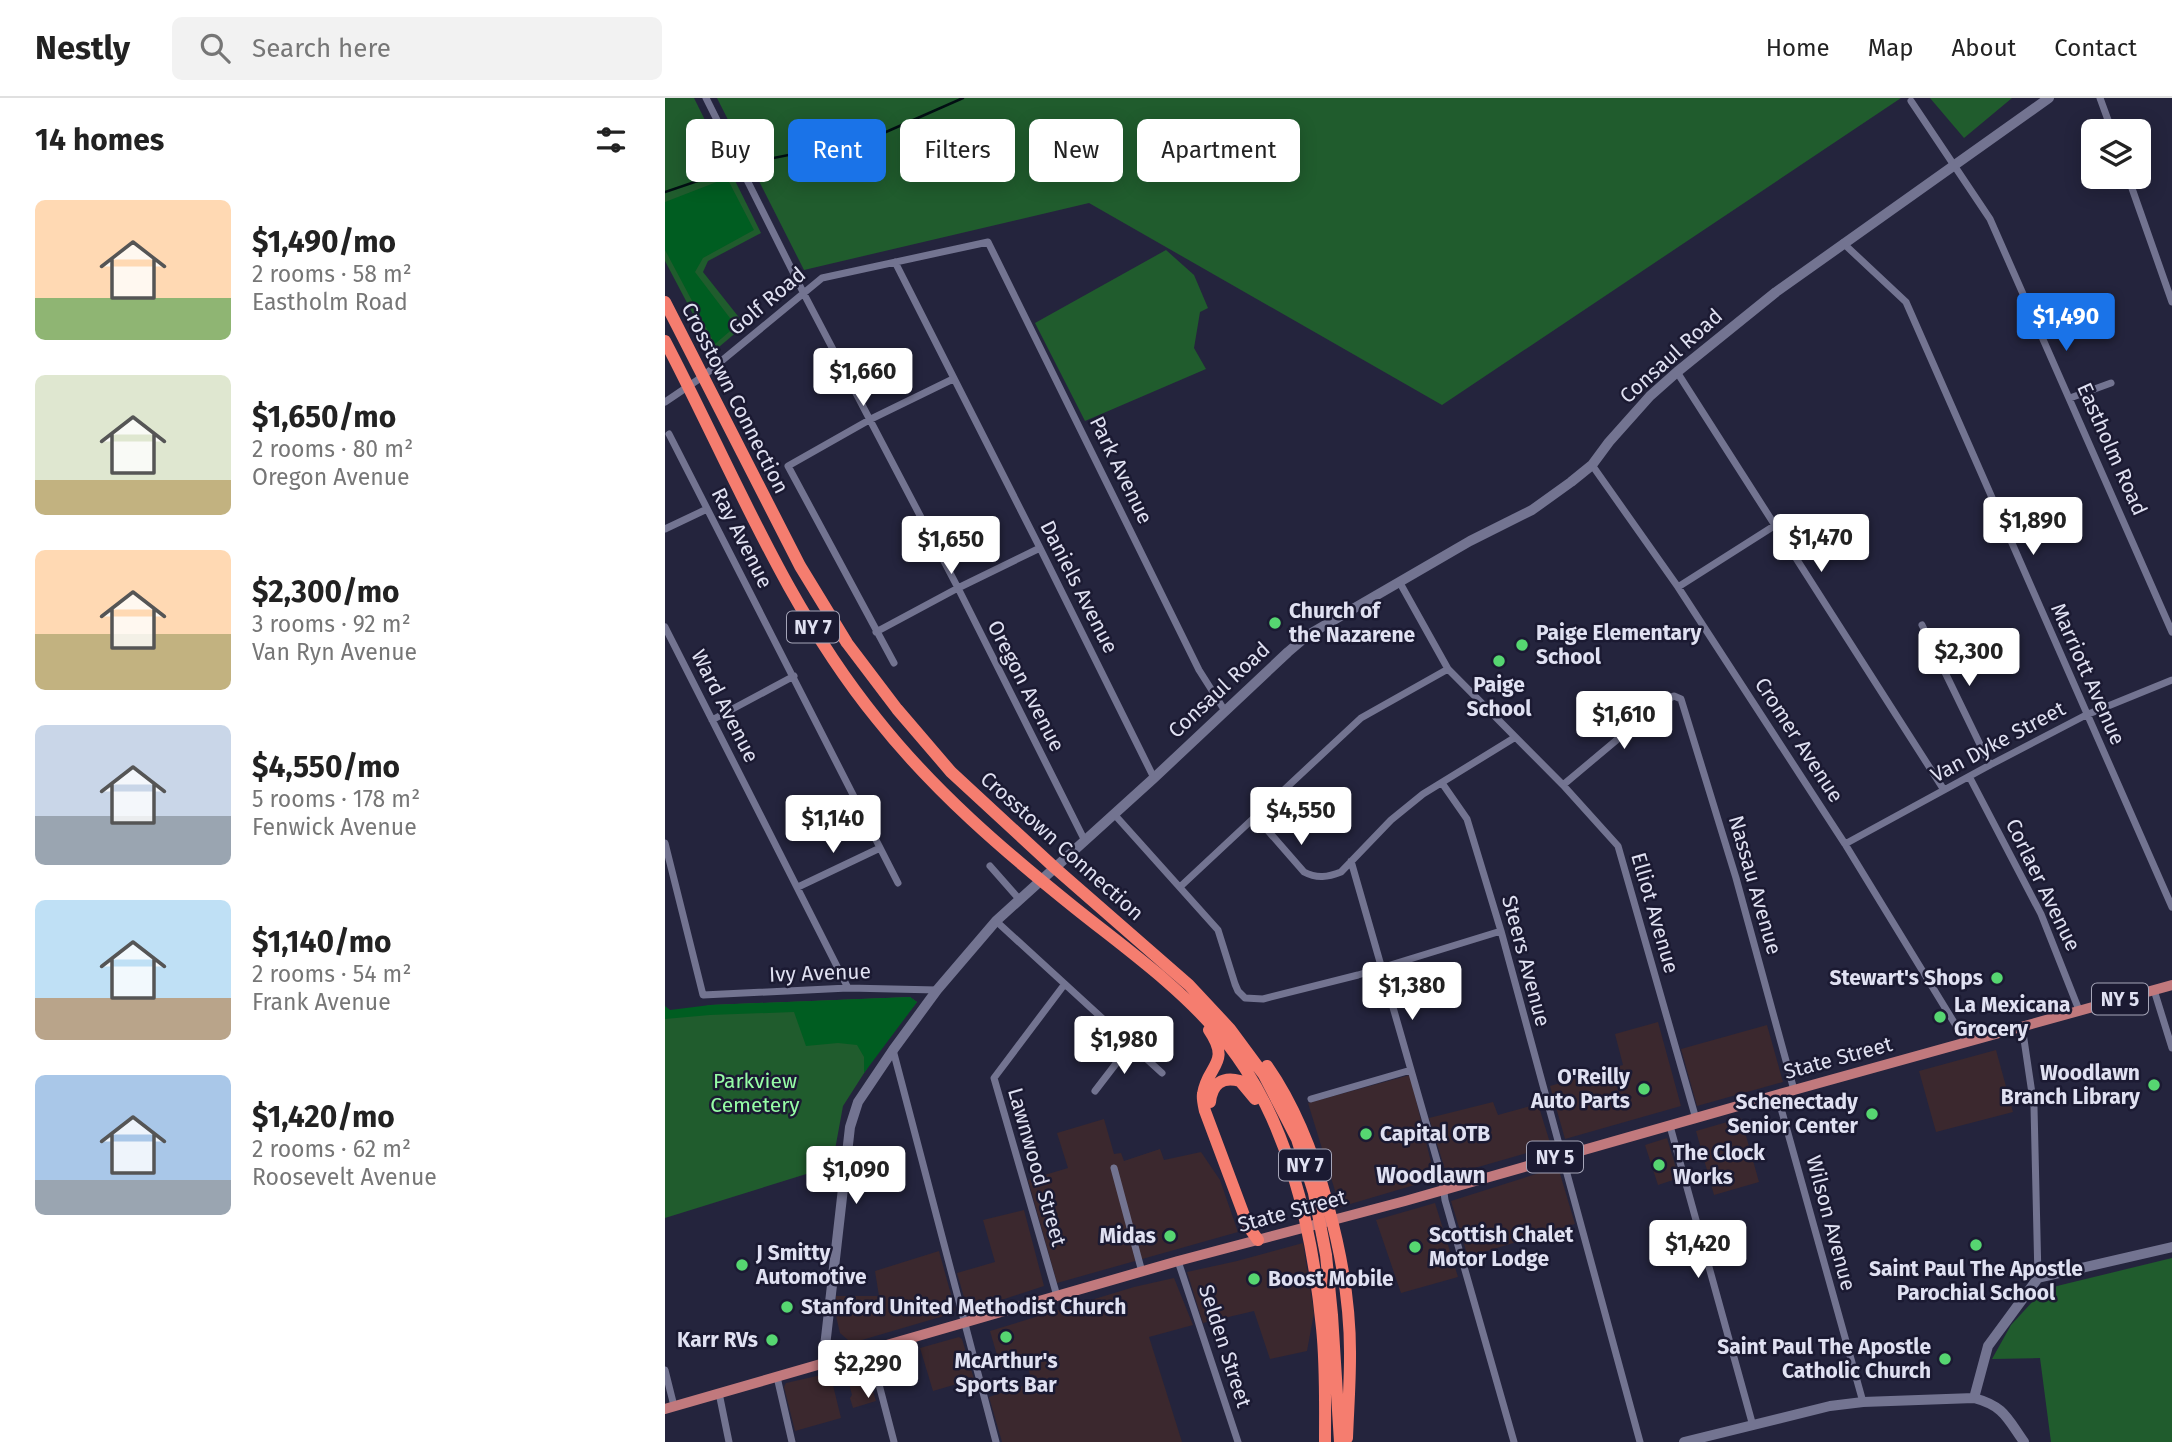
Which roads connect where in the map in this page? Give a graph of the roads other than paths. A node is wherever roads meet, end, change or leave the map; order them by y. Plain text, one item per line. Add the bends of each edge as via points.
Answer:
1 (706, 98) edge
2 (2049, 98) edge
3 (2100, 98) edge
4 (1911, 101) dead end
5 (2108, 119) edge
6 (1956, 165) junction
7 (2132, 189) edge
8 (988, 242) joint
9 (1843, 243) junction
10 (895, 262) junction
11 (804, 293) junction
12 (665, 302) edge
13 (2172, 302) edge
14 (665, 341) edge
15 (1677, 372) junction
16 (702, 377) junction
17 (953, 379) junction
18 (2111, 383) dead end
19 (688, 387) junction
20 (2070, 398) junction
21 (665, 402) edge
22 (871, 419) junction
23 (669, 434) dead end
24 (1592, 465) junction
25 (707, 509) junction
26 (1774, 526) junction
27 (665, 529) edge
28 (1041, 548) junction
29 (1400, 583) junction
30 (1678, 587) junction
31 (958, 589) junction
32 (1922, 625) dead end
33 (665, 627) edge
34 (876, 632) junction
35 (2172, 632) edge
36 (894, 663) dead end
37 (1448, 669) junction
38 (794, 676) junction
39 (2172, 680) edge
40 (1225, 711) junction
41 (2086, 715) junction
42 (712, 720) junction
43 (1514, 738) junction
44 (1990, 765) junction
45 (1154, 778) junction
46 (1970, 778) junction
47 (1442, 783) junction
48 (1563, 785) junction
49 (1944, 790) junction
50 (1114, 814) junction
51 (1256, 817) junction
52 (1085, 841) junction
53 (665, 843) edge
54 (1845, 844) junction
55 (880, 848) junction
56 (1351, 861) junction
57 (990, 866) dead end
58 (1055, 868) junction
59 (1042, 880) junction
60 (898, 883) dead end
61 (1181, 886) junction
62 (798, 887) junction
63 (1019, 899) junction
64 (2172, 907) edge
65 (996, 922) junction
66 (1501, 931) junction
67 (1383, 967) junction
68 (1064, 985) junction
69 (1189, 985) junction
70 (2172, 985) edge
71 (848, 988) junction
72 (937, 990) junction
73 (2154, 990) junction
74 (1186, 999) junction
75 (2079, 1010) junction
76 (2022, 1026) junction
77 (1966, 1042) junction
78 (1131, 1044) junction
79 (2172, 1048) edge
80 (893, 1050) junction
81 (1411, 1070) junction
82 (1162, 1073) dead end
83 (1794, 1090) junction
84 (1095, 1091) dead end
85 (1777, 1094) junction
86 (1311, 1099) dead end
87 (1270, 1117) junction
88 (1696, 1119) junction
89 (1670, 1126) junction
90 (1561, 1155) junction
91 (1114, 1168) dead end
92 (1444, 1190) junction
93 (1329, 1221) junction
94 (1258, 1240) junction
95 (2172, 1247) edge
96 (1178, 1261) junction
97 (1142, 1272) junction
98 (2038, 1278) junction
99 (1057, 1296) junction
100 (964, 1323) junction
101 (870, 1350) junction
102 (824, 1364) junction
103 (665, 1370) edge
104 (777, 1377) junction
105 (719, 1394) junction
106 (1974, 1398) junction
107 (1863, 1402) junction
108 (670, 1407) edge
109 (1753, 1426) junction
110 (729, 1442) edge
111 (792, 1442) edge
112 (894, 1442) edge
113 (996, 1442) edge
114 (1238, 1442) edge
115 (1325, 1442) edge
116 (1340, 1442) edge
117 (1347, 1442) edge
118 (1514, 1442) edge
119 (1640, 1442) edge
120 (1684, 1442) edge
121 (2024, 1442) edge

1 - 11 street, Oregon Avenue
2 - 6 street, Consaul Road
3 - 5 street
4 - 6 street, Eastholm Road
6 - 9 street, Consaul Road
6 - 20 street, Eastholm Road via 1990,219
7 - 13 street
8 - 10 street, Golf Road
8 - 40 street, Park Avenue via 1199,670
9 - 15 street, Consaul Road
9 - 41 street, Marriott Avenue via 1906,302
10 - 11 street, Golf Road via 822,278
10 - 17 street, Daniels Avenue
11 - 16 street, Golf Road
11 - 22 street, Oregon Avenue
12 - 16 highway, Crosstown Connection / NY 7
14 - 19 highway, Crosstown Connection / NY 7
15 - 24 street, Consaul Road via 1650,396
15 - 26 street
16 - 19 street, Golf Road
16 - 58 highway, Crosstown Connection / NY 7 via 800,566 847,643 951,772
17 - 22 street
17 - 28 street, Daniels Avenue
18 - 20 street
19 - 21 street, Golf Road
19 - 59 highway, Crosstown Connection / NY 7 via 782,576 831,656 929,779
20 - 35 street, Eastholm Road
22 - 31 street, Oregon Avenue
22 - 34 street via 788,466
23 - 25 street, Ray Avenue
24 - 29 street, Consaul Road via 1532,510
24 - 30 street, Cromer Avenue
25 - 27 street
25 - 38 street, Ray Avenue
26 - 30 street
26 - 49 street
28 - 31 street
28 - 45 street, Daniels Avenue
29 - 37 street, Elliot Avenue
29 - 40 street, Consaul Road via 1308,635
30 - 54 street, Cromer Avenue
31 - 34 street
31 - 52 street, Oregon Avenue
32 - 44 street
33 - 42 street, Ward Avenue
34 - 36 street
37 - 43 street, Elliot Avenue
37 - 51 street via 1361,718
38 - 42 street
38 - 55 street, Ray Avenue
39 - 41 street, Van Dyke Street
40 - 45 street, Consaul Road
41 - 44 street, Van Dyke Street
41 - 64 street, Marriott Avenue
42 - 62 street, Ward Avenue
43 - 47 street
43 - 48 street, Elliot Avenue
44 - 46 street, Van Dyke Street
45 - 50 street, Consaul Road
46 - 49 street, Van Dyke Street
46 - 75 street, Corlaer Avenue via 2041,914
47 - 56 street via 1391,821
47 - 66 street, Steers Avenue via 1467,819
48 - 83 street, Nassau Avenue via 1653,710 1674,696 1681,699
48 - 88 street, Elliot Avenue via 1618,846
49 - 54 street, Van Dyke Street
50 - 52 street, Consaul Road
50 - 61 street
51 - 56 street via 1312,876 1332,876
51 - 61 street
52 - 58 street, Consaul Road
53 - 71 street, Ivy Avenue via 703,995
54 - 77 street, Cromer Avenue
55 - 60 street, Ray Avenue
55 - 62 street
56 - 67 street
57 - 63 street
58 - 59 street, Consaul Road
58 - 69 highway, Crosstown Connection / NY 7
59 - 63 street, Consaul Road
59 - 74 highway, Crosstown Connection / NY 7
61 - 67 street via 1218,930 1235,984 1245,998 1263,999
62 - 71 street, Ward Avenue
63 - 65 street, Consaul Road
65 - 68 street
65 - 72 street, Consaul Road
66 - 67 street
66 - 90 street, Steers Avenue
67 - 81 street
68 - 78 street
68 - 99 street, Lawnwood Street via 994,1078
69 - 93 highway via 1230,1019 1274,1075 1314,1160
69 - 116 highway, Crosstown Connection / NY 7 via 1264,1075 1297,1139 1326,1255
70 - 73 main road, State Street / NY 5
71 - 72 street, Ivy Avenue
72 - 80 street, Consaul Road
73 - 75 main road, State Street / NY 5
73 - 79 street
74 - 87 highway, Crosstown Connection / NY 7 via 1222,1037 1254,1083
74 - 94 highway via 1219,1050 1218,1064 1202,1096 1205,1111 1248,1226
75 - 76 main road, State Street / NY 5
76 - 77 main road, State Street / NY 5
76 - 98 street via 2034,1107
77 - 83 main road, State Street / NY 5
78 - 82 street
78 - 84 street
80 - 100 street
80 - 102 street, Consaul Road via 858,1102 850,1127
81 - 86 street
81 - 92 street
83 - 85 main road, State Street / NY 5
85 - 88 main road, State Street / NY 5
85 - 107 street, Wilson Avenue
87 - 94 highway via 1240,1081 1224,1079 1212,1089 1211,1111 1256,1223
87 - 115 highway, Crosstown Connection / NY 7 via 1296,1185 1314,1263 1322,1329
88 - 89 main road, State Street / NY 5
89 - 90 main road, State Street / NY 5
89 - 109 street
90 - 92 main road, State Street / NY 5
90 - 119 street, Steers Avenue
91 - 97 street
92 - 93 main road, State Street / NY 5
92 - 118 street
93 - 94 main road, State Street / NY 5
93 - 117 highway via 1348,1315
94 - 96 main road, State Street / NY 5
95 - 98 street
96 - 97 main road, State Street / NY 5
96 - 114 street, Selden Street
97 - 99 main road, State Street / NY 5
98 - 106 street via 1989,1346
99 - 100 main road, State Street / NY 5
100 - 101 main road, State Street / NY 5
100 - 113 street
101 - 102 main road, State Street / NY 5
101 - 112 street
102 - 104 main road, State Street / NY 5
103 - 108 street
104 - 105 main road, State Street / NY 5
104 - 111 street
105 - 108 main road, State Street / NY 5
105 - 110 street
106 - 107 street
106 - 121 street via 1992,1403
107 - 109 street
109 - 120 street

